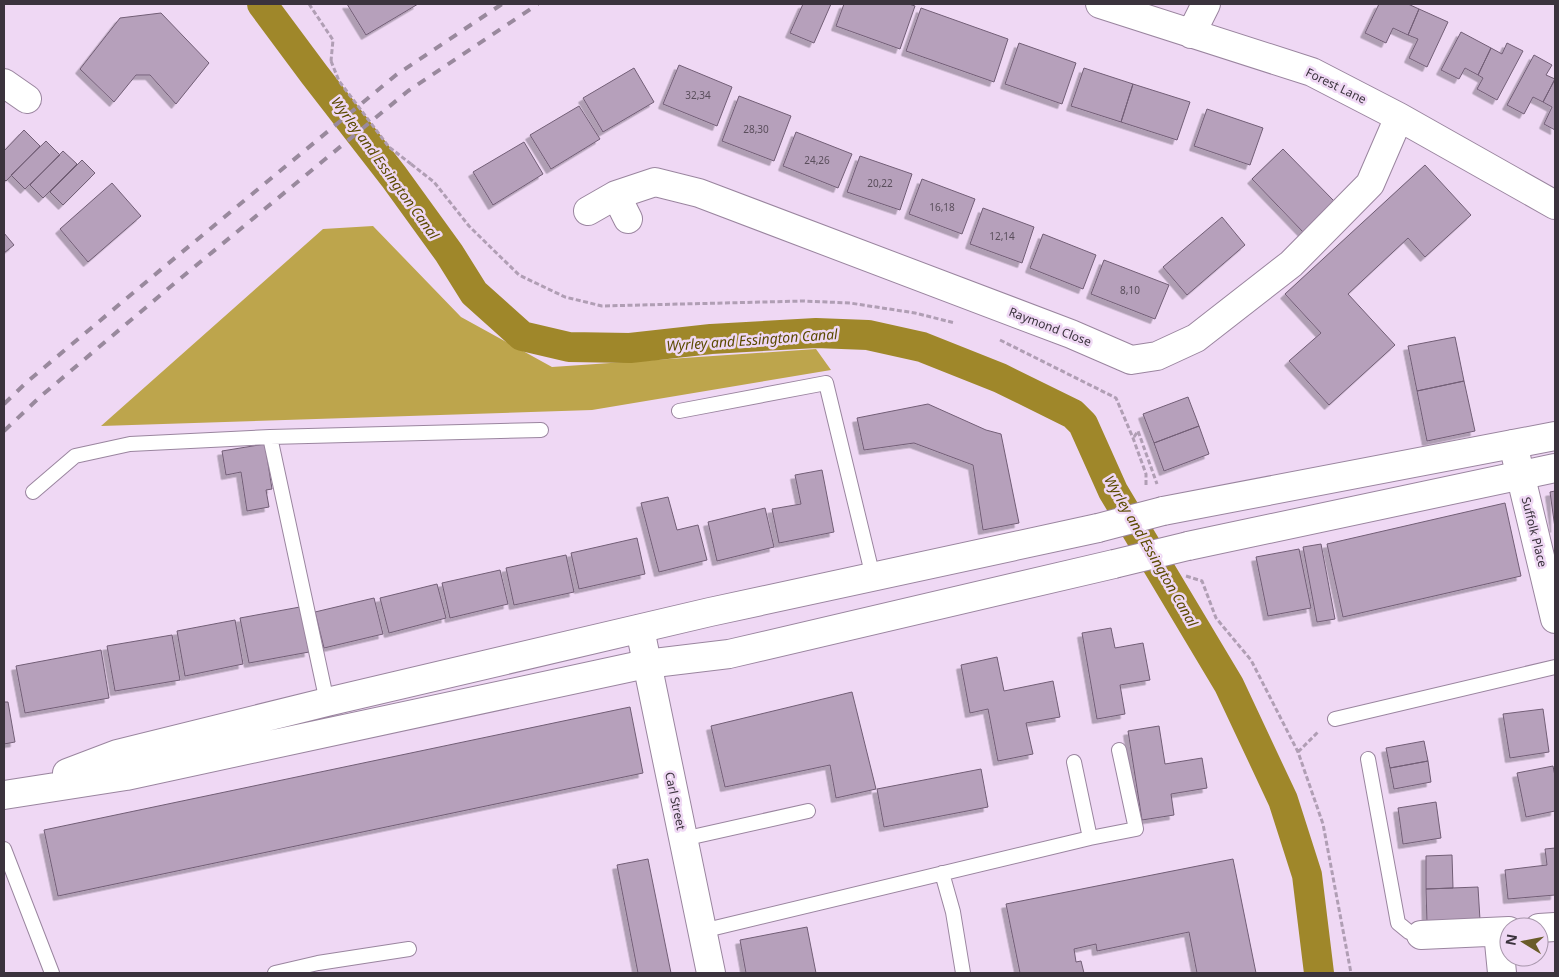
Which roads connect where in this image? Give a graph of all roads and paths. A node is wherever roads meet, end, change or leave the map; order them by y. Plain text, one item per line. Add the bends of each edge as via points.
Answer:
1 (309, 4) edge
2 (1100, 4) edge
3 (1206, 4) edge
4 (1191, 34) junction
5 (4, 82) edge
6 (27, 99) dead end
7 (1399, 117) junction
8 (616, 195) junction
9 (1555, 205) edge
10 (588, 211) dead end
11 (628, 219) dead end
12 (959, 324) dead end
13 (992, 336) dead end
14 (678, 411) dead end
15 (542, 430) dead end
16 (1555, 436) edge
17 (270, 437) junction
18 (1133, 438) junction
19 (1513, 444) junction
20 (1555, 468) edge
21 (1520, 475) junction
22 (1320, 481) junction
23 (1146, 489) dead end
24 (33, 492) dead end
25 (1165, 510) junction
26 (1328, 516) junction
27 (1180, 574) dead end
28 (873, 577) junction
29 (1555, 619) edge
30 (640, 629) junction
31 (646, 664) junction
32 (1555, 667) edge
33 (327, 702) junction
34 (1335, 720) joint
35 (1119, 750) dead end
36 (1298, 752) junction
37 (1368, 759) dead end
38 (1074, 762) dead end
39 (10, 794) edge
40 (808, 811) dead end
41 (683, 838) junction
42 (1090, 838) junction
43 (4, 850) edge
44 (942, 873) junction
45 (702, 931) junction
46 (1499, 932) edge
47 (1421, 935) joint
48 (409, 949) dead end
49 (52, 973) edge
50 (275, 973) edge
51 (711, 973) edge
52 (963, 973) edge
53 (1350, 973) edge

1 - 12 path, bridge via 334,40 331,61 339,80 389,147 434,182 469,226 519,275 565,297 602,306 803,301 850,303
2 - 4 main road, Forest Lane
3 - 4 main road
4 - 7 main road, Forest Lane via 1312,72
5 - 6 main road
7 - 8 main road, Raymond Close via 1370,184 1291,264 1196,338 1157,356 1131,360 1071,334 699,193 655,182
7 - 9 main road, Forest Lane
8 - 10 main road, Raymond Close
8 - 11 main road
13 - 18 path via 1116,398
14 - 28 lane via 826,383
15 - 17 lane
16 - 19 main road
17 - 24 lane via 130,444 75,456
17 - 33 lane
18 - 23 path via 1146,474
18 - 25 path via 1138,431
19 - 21 main road, Suffolk Place
19 - 22 main road
20 - 21 main road
21 - 26 main road
21 - 29 main road, Suffolk Place
22 - 25 main road
22 - 26 main road
25 - 28 main road, bridge via 1098,528
26 - 31 main road, bridge via 729,654
27 - 36 path via 1202,581 1216,618 1252,660
28 - 30 main road
30 - 31 main road, Carl Street
30 - 33 main road
31 - 39 main road via 126,776
31 - 41 main road, Carl Street
32 - 34 lane
33 - 39 main road via 117,754
34 - 36 path
35 - 42 lane via 1136,829
36 - 53 path via 1323,824
37 - 47 lane via 1398,922 1409,932
38 - 42 lane
40 - 41 lane
41 - 45 main road, Carl Street
42 - 44 lane
43 - 49 lane
44 - 45 lane
44 - 52 lane via 953,912
45 - 51 main road, Carl Street
46 - 47 main road
48 - 50 lane

